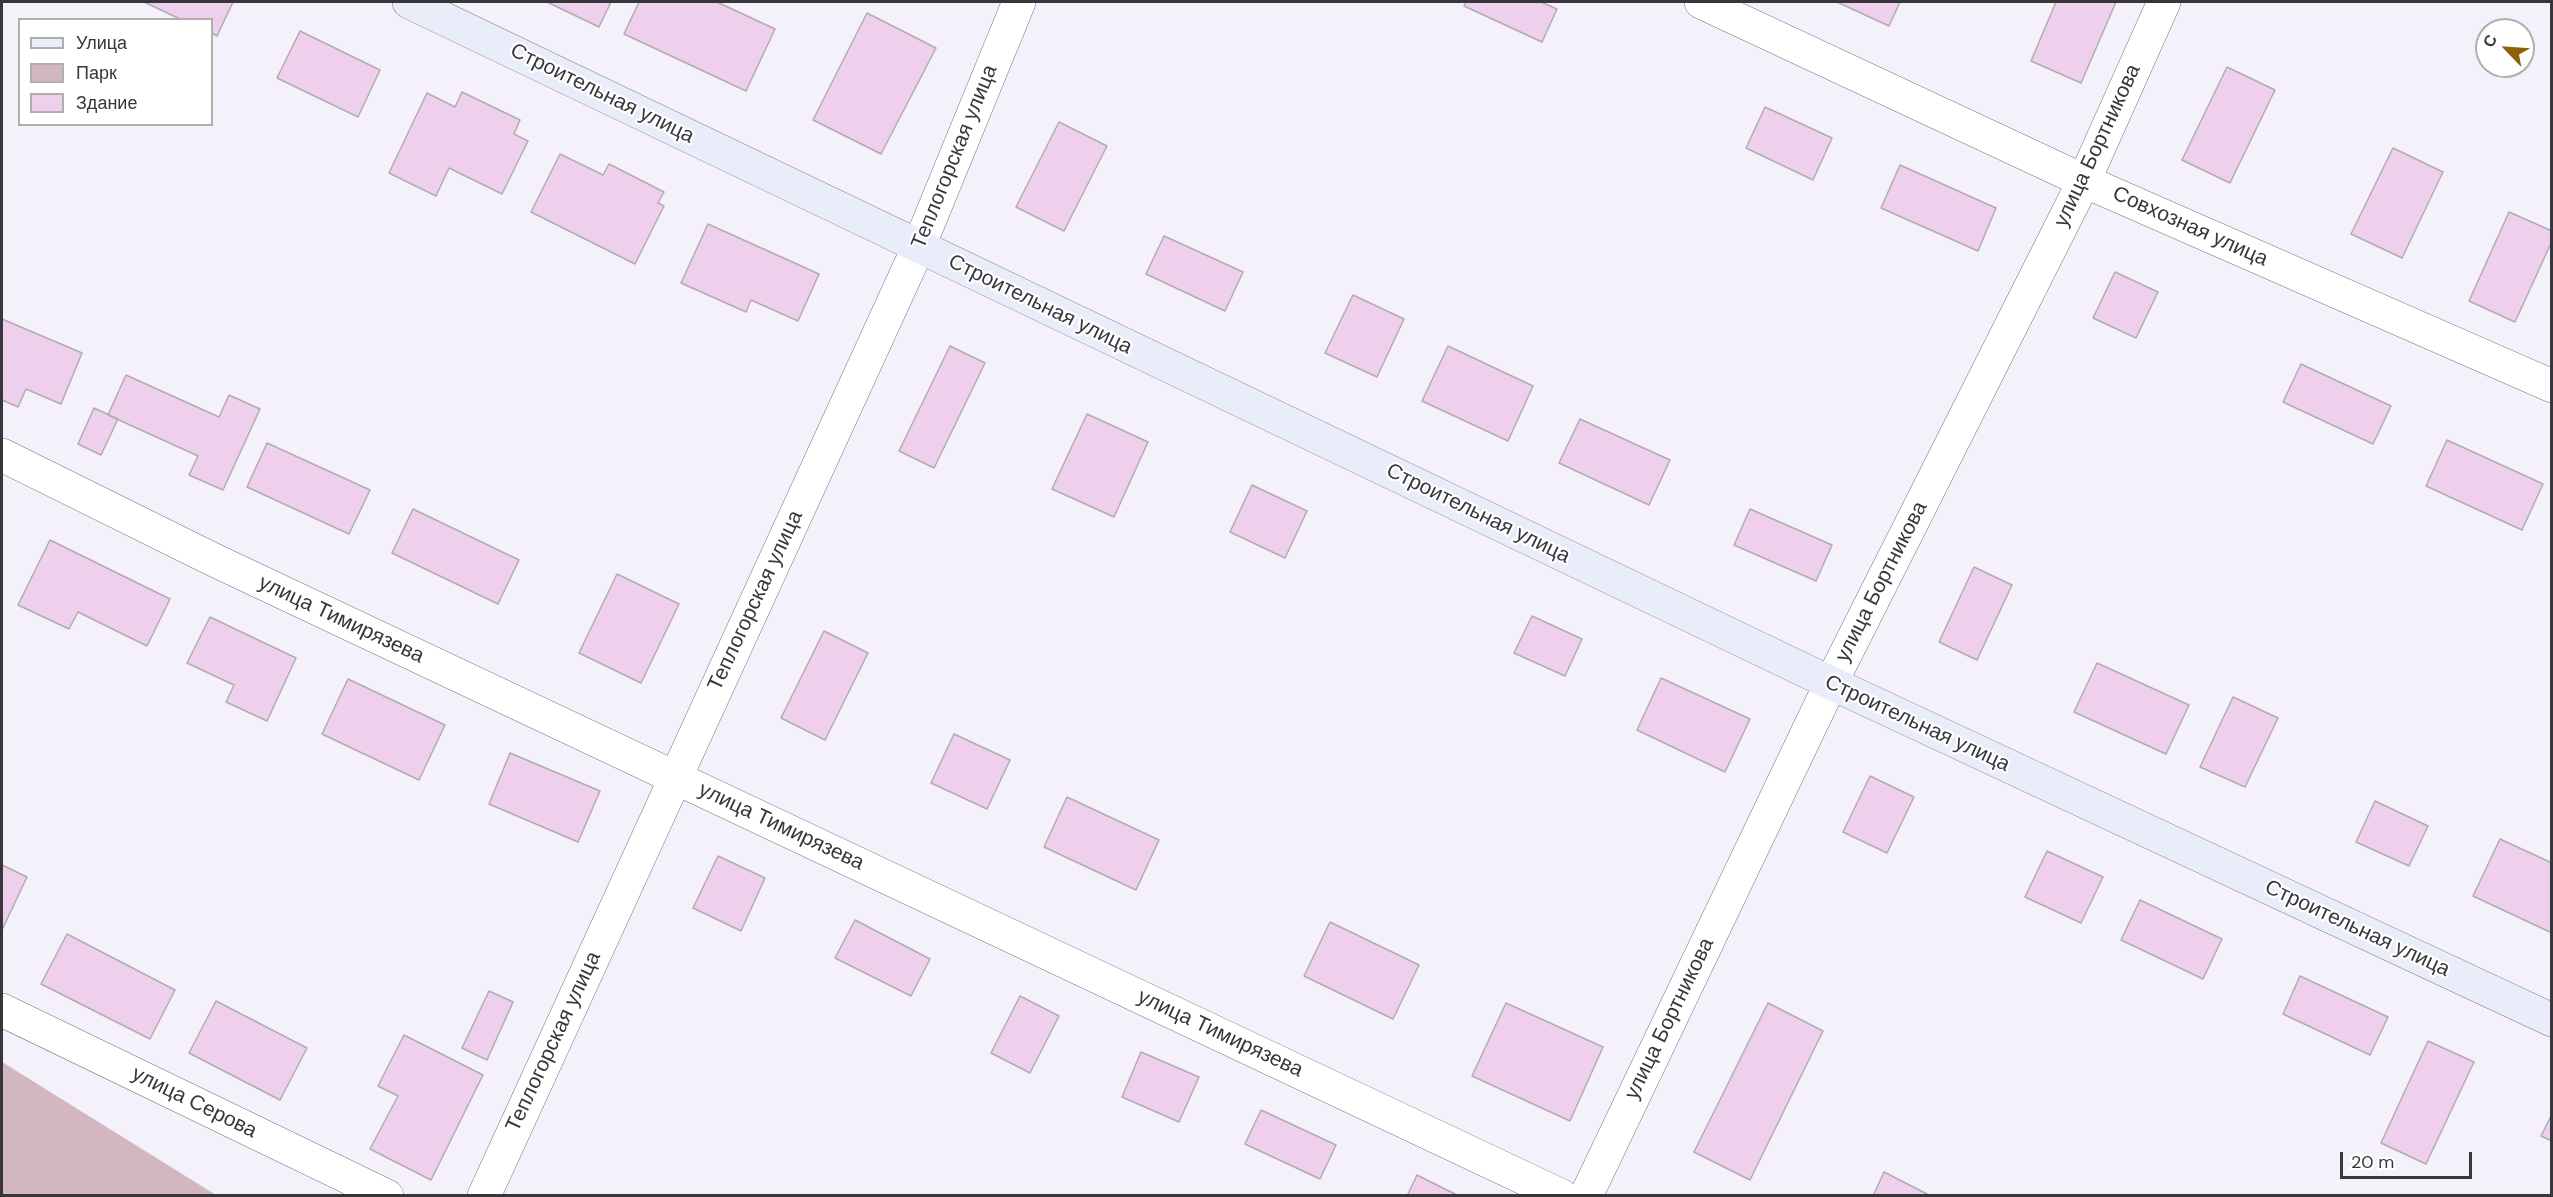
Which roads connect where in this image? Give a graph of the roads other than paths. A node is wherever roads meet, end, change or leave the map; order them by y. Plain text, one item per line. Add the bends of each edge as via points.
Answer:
1 (409, 2) edge
2 (1019, 2) edge
3 (1701, 2) edge
4 (2164, 2) edge
5 (2084, 181) junction
6 (919, 246) junction
7 (2552, 386) edge
8 (2, 455) edge
9 (1831, 683) junction
10 (675, 777) junction
11 (2, 1010) edge
12 (2552, 1020) edge
13 (387, 1196) edge
14 (484, 1196) edge
15 (1562, 1196) edge
16 (1586, 1196) edge

1 - 6 street, Строительная улица
2 - 6 street, Теплогорская улица
3 - 5 street, Совхозная улица
4 - 5 street, улица Бортникова
5 - 7 street, Совхозная улица
5 - 9 street, улица Бортникова
6 - 9 street, Строительная улица
6 - 10 street, Теплогорская улица
8 - 10 street, улица Тимирязева via 214,560
9 - 12 street, Строительная улица
9 - 16 street, улица Бортникова
10 - 14 street, Теплогорская улица
10 - 15 street, улица Тимирязева
11 - 13 street, улица Серова

